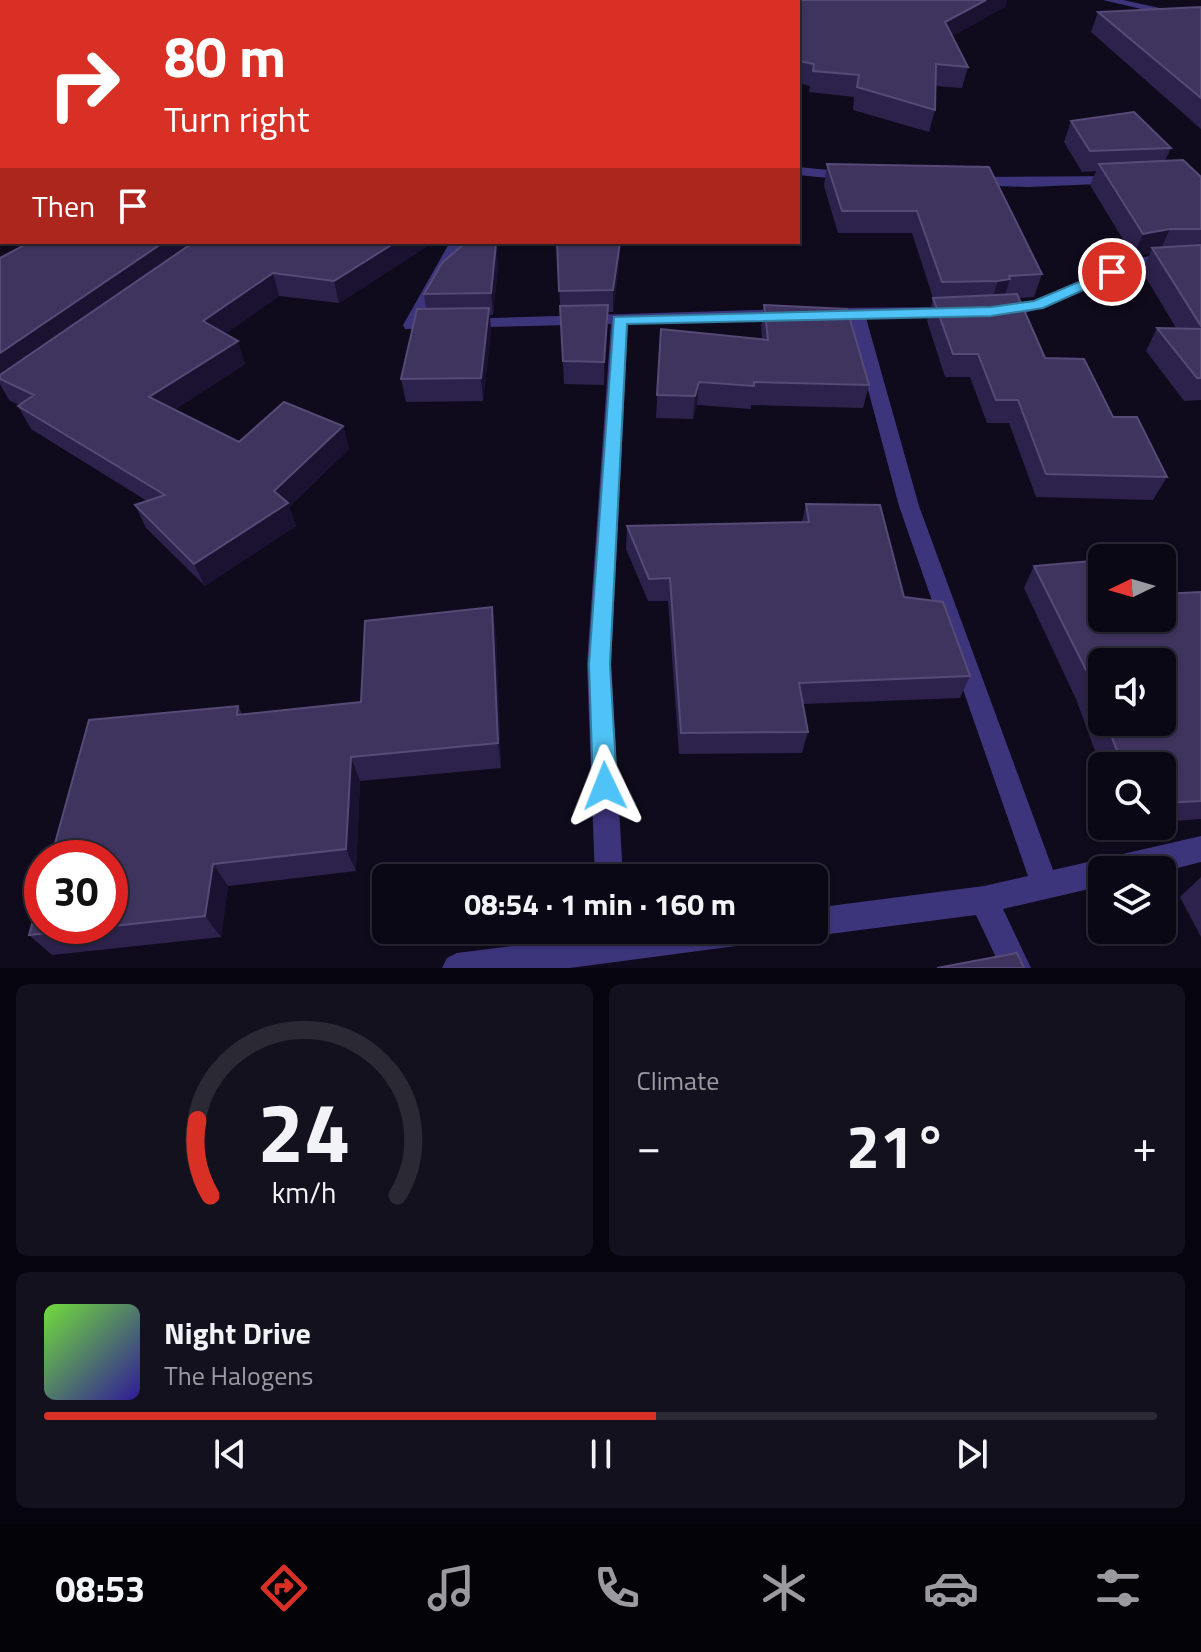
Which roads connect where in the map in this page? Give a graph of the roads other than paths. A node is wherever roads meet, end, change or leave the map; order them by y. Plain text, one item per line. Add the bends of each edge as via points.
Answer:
1 (1108, 0) edge
2 (1201, 20) edge
3 (800, 171) edge
4 (859, 177) edge
5 (1140, 177) edge
6 (951, 180) edge
7 (457, 244) edge
8 (1201, 258) edge
9 (857, 315) junction
10 (620, 320) junction
11 (1201, 849) edge
12 (1172, 856) edge
13 (608, 864) edge
14 (1088, 875) edge
15 (1045, 886) junction
16 (984, 900) junction
17 (828, 920) edge
18 (585, 944) edge
19 (457, 968) edge
20 (1016, 968) edge

1 - 2 street
3 - 4 street
5 - 6 street via 1028,183
7 - 10 street via 411,325
8 - 9 street via 1132,264 1038,305
9 - 10 street
9 - 15 street via 909,506
10 - 13 street via 599,664
11 - 12 street
14 - 15 street
15 - 16 street
16 - 17 street
16 - 20 street
18 - 19 street

